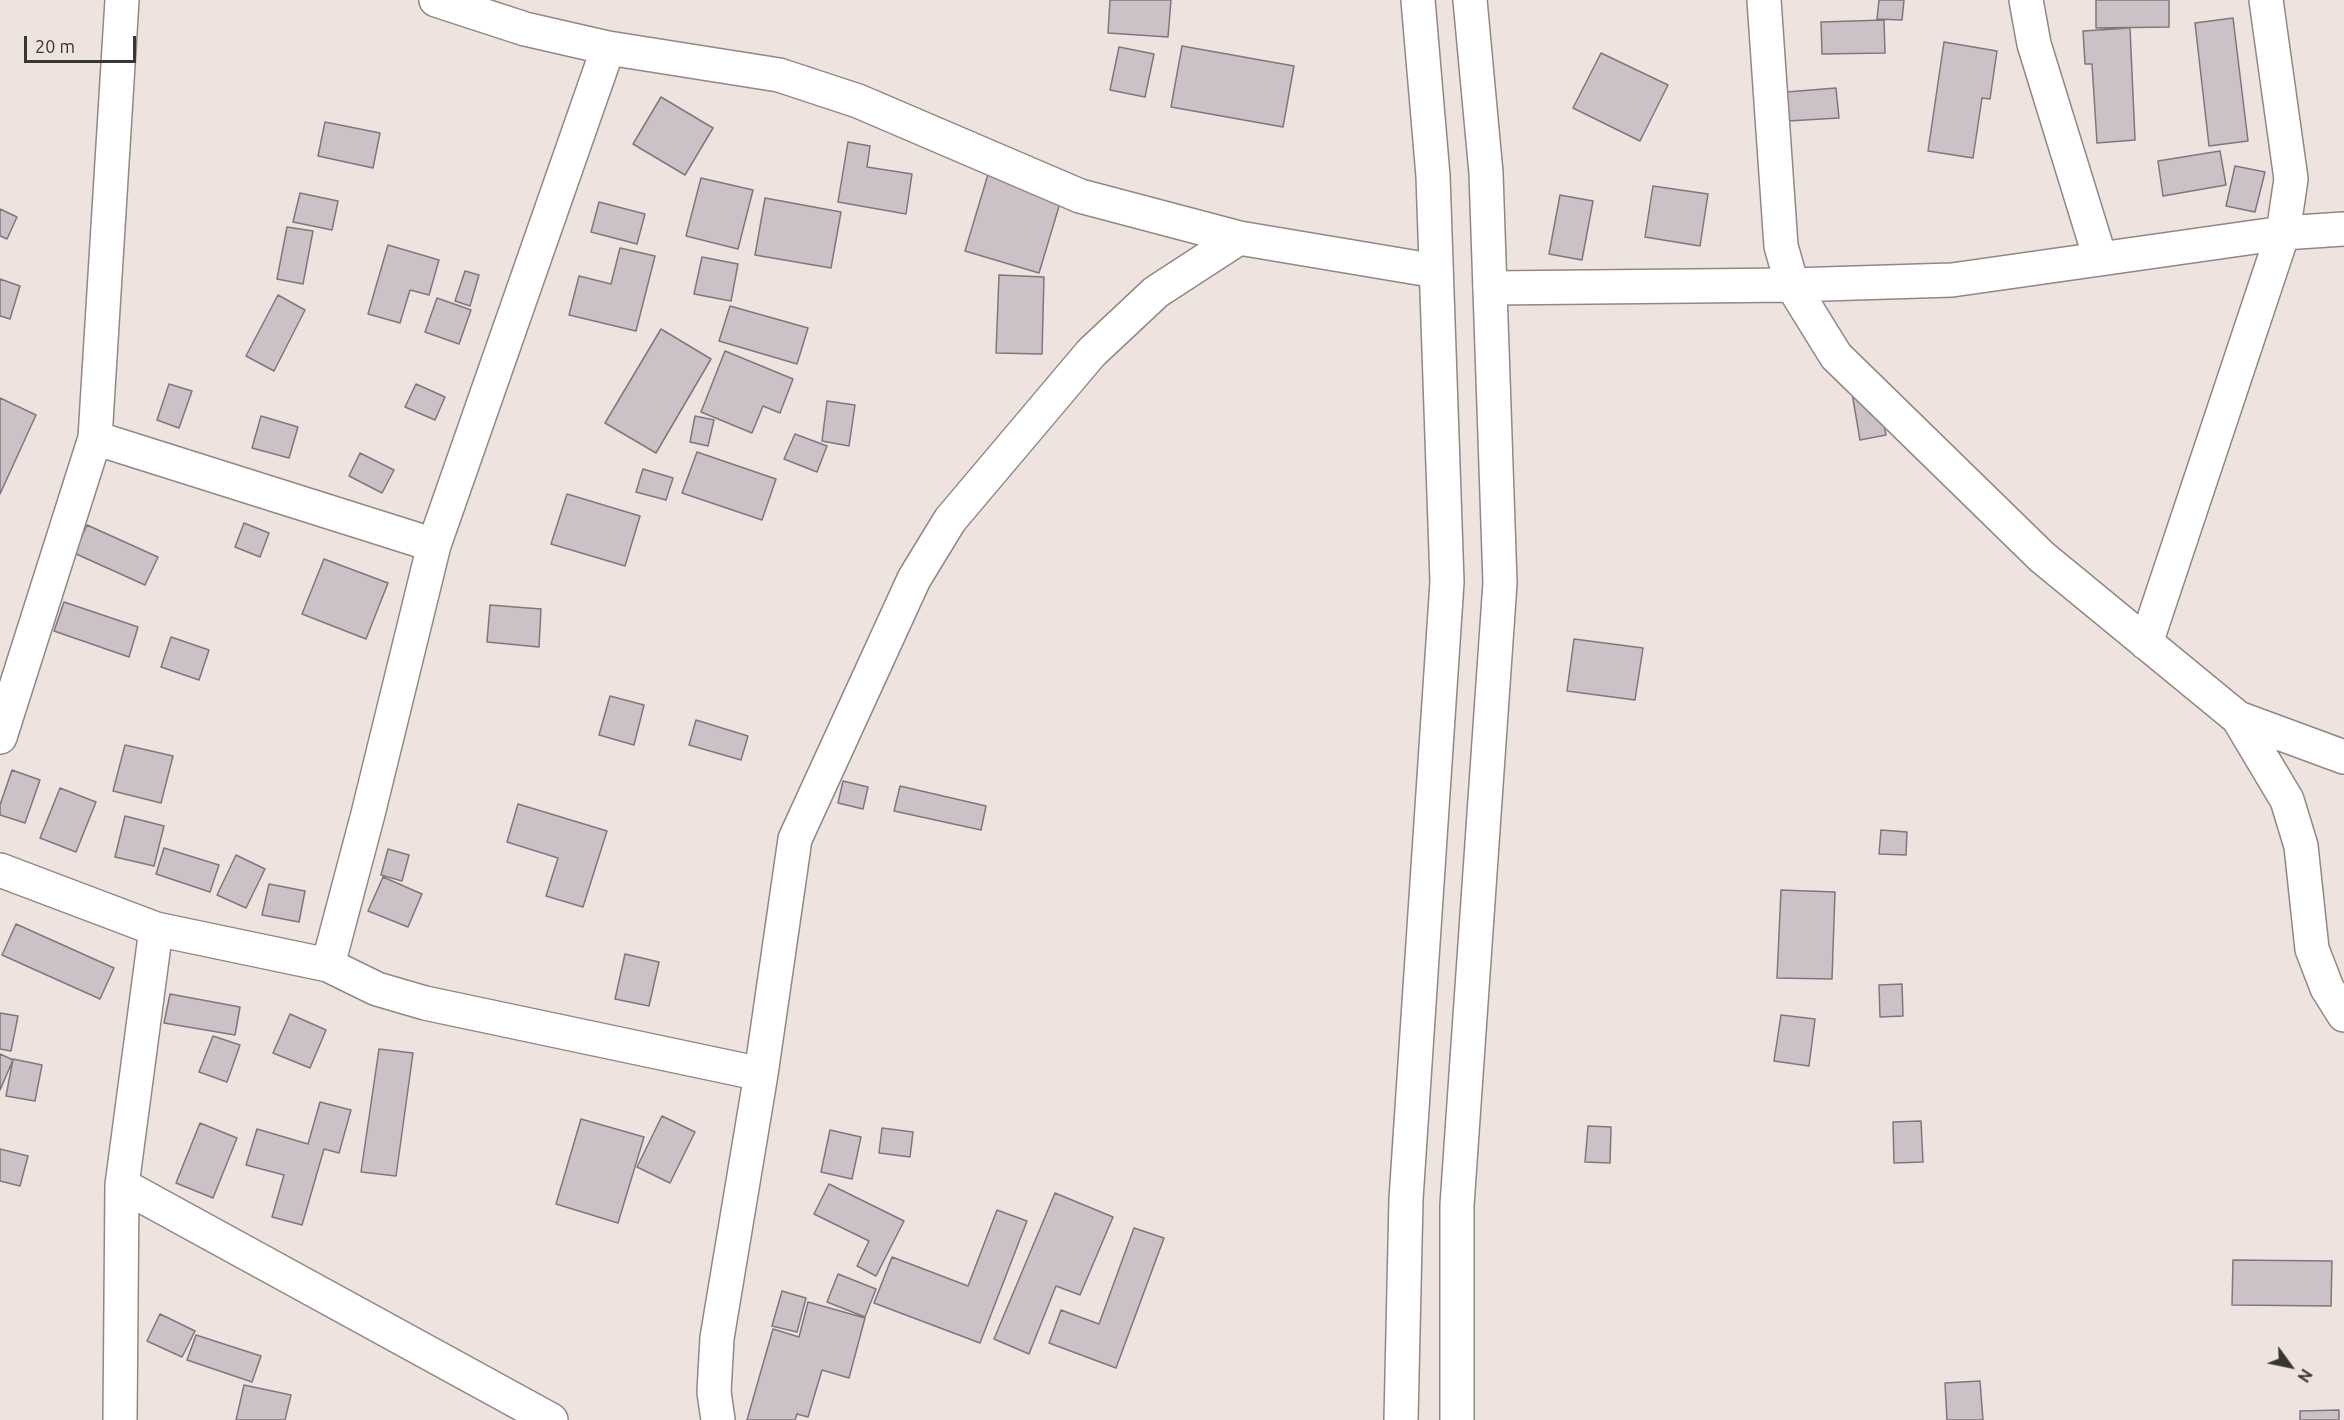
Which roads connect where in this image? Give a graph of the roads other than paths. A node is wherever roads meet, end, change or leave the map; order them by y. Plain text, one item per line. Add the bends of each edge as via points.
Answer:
1 (122, 0) edge
2 (436, 0) edge
3 (1418, 0) edge
4 (1470, 0) edge
5 (1764, 0) edge
6 (2026, 0) edge
7 (2266, 0) edge
8 (608, 48) junction
9 (2344, 229) edge
10 (2283, 233) junction
11 (1239, 238) junction
12 (2100, 258) junction
13 (1436, 271) junction
14 (1792, 285) junction
15 (1490, 288) junction
16 (95, 438) junction
17 (434, 545) junction
18 (2146, 642) junction
19 (2238, 718) junction
20 (0, 737) edge
21 (2344, 757) edge
22 (0, 870) edge
23 (156, 929) junction
24 (328, 965) junction
25 (2344, 1015) edge
26 (761, 1074) junction
27 (122, 1185) junction
28 (120, 1420) edge
29 (551, 1420) edge
30 (718, 1420) edge
31 (1401, 1420) edge
32 (1458, 1420) edge

1 - 16 street
2 - 8 street via 525,29
3 - 13 street via 1433,176
4 - 15 street via 1486,173
5 - 14 street via 1781,246
6 - 12 street via 2034,44
7 - 10 street via 2291,179
8 - 11 street via 778,75 858,101 1080,196
8 - 17 street
9 - 10 street
10 - 12 street
10 - 18 street
11 - 13 street
11 - 26 street via 1156,292 1091,352 950,520 914,579 795,839
12 - 14 street via 1952,280
13 - 31 street via 1447,582 1406,1199
14 - 15 street
14 - 18 street via 1836,356 2042,557
15 - 32 street via 1500,583 1457,1205
16 - 17 street
16 - 20 street
17 - 24 street
18 - 19 street
19 - 21 street
19 - 25 street via 2287,800 2301,846 2312,949 2326,988
22 - 23 street
23 - 24 street
23 - 27 street
24 - 26 street via 377,989 425,1003
26 - 30 street via 717,1338 714,1392
27 - 28 street
27 - 29 street

